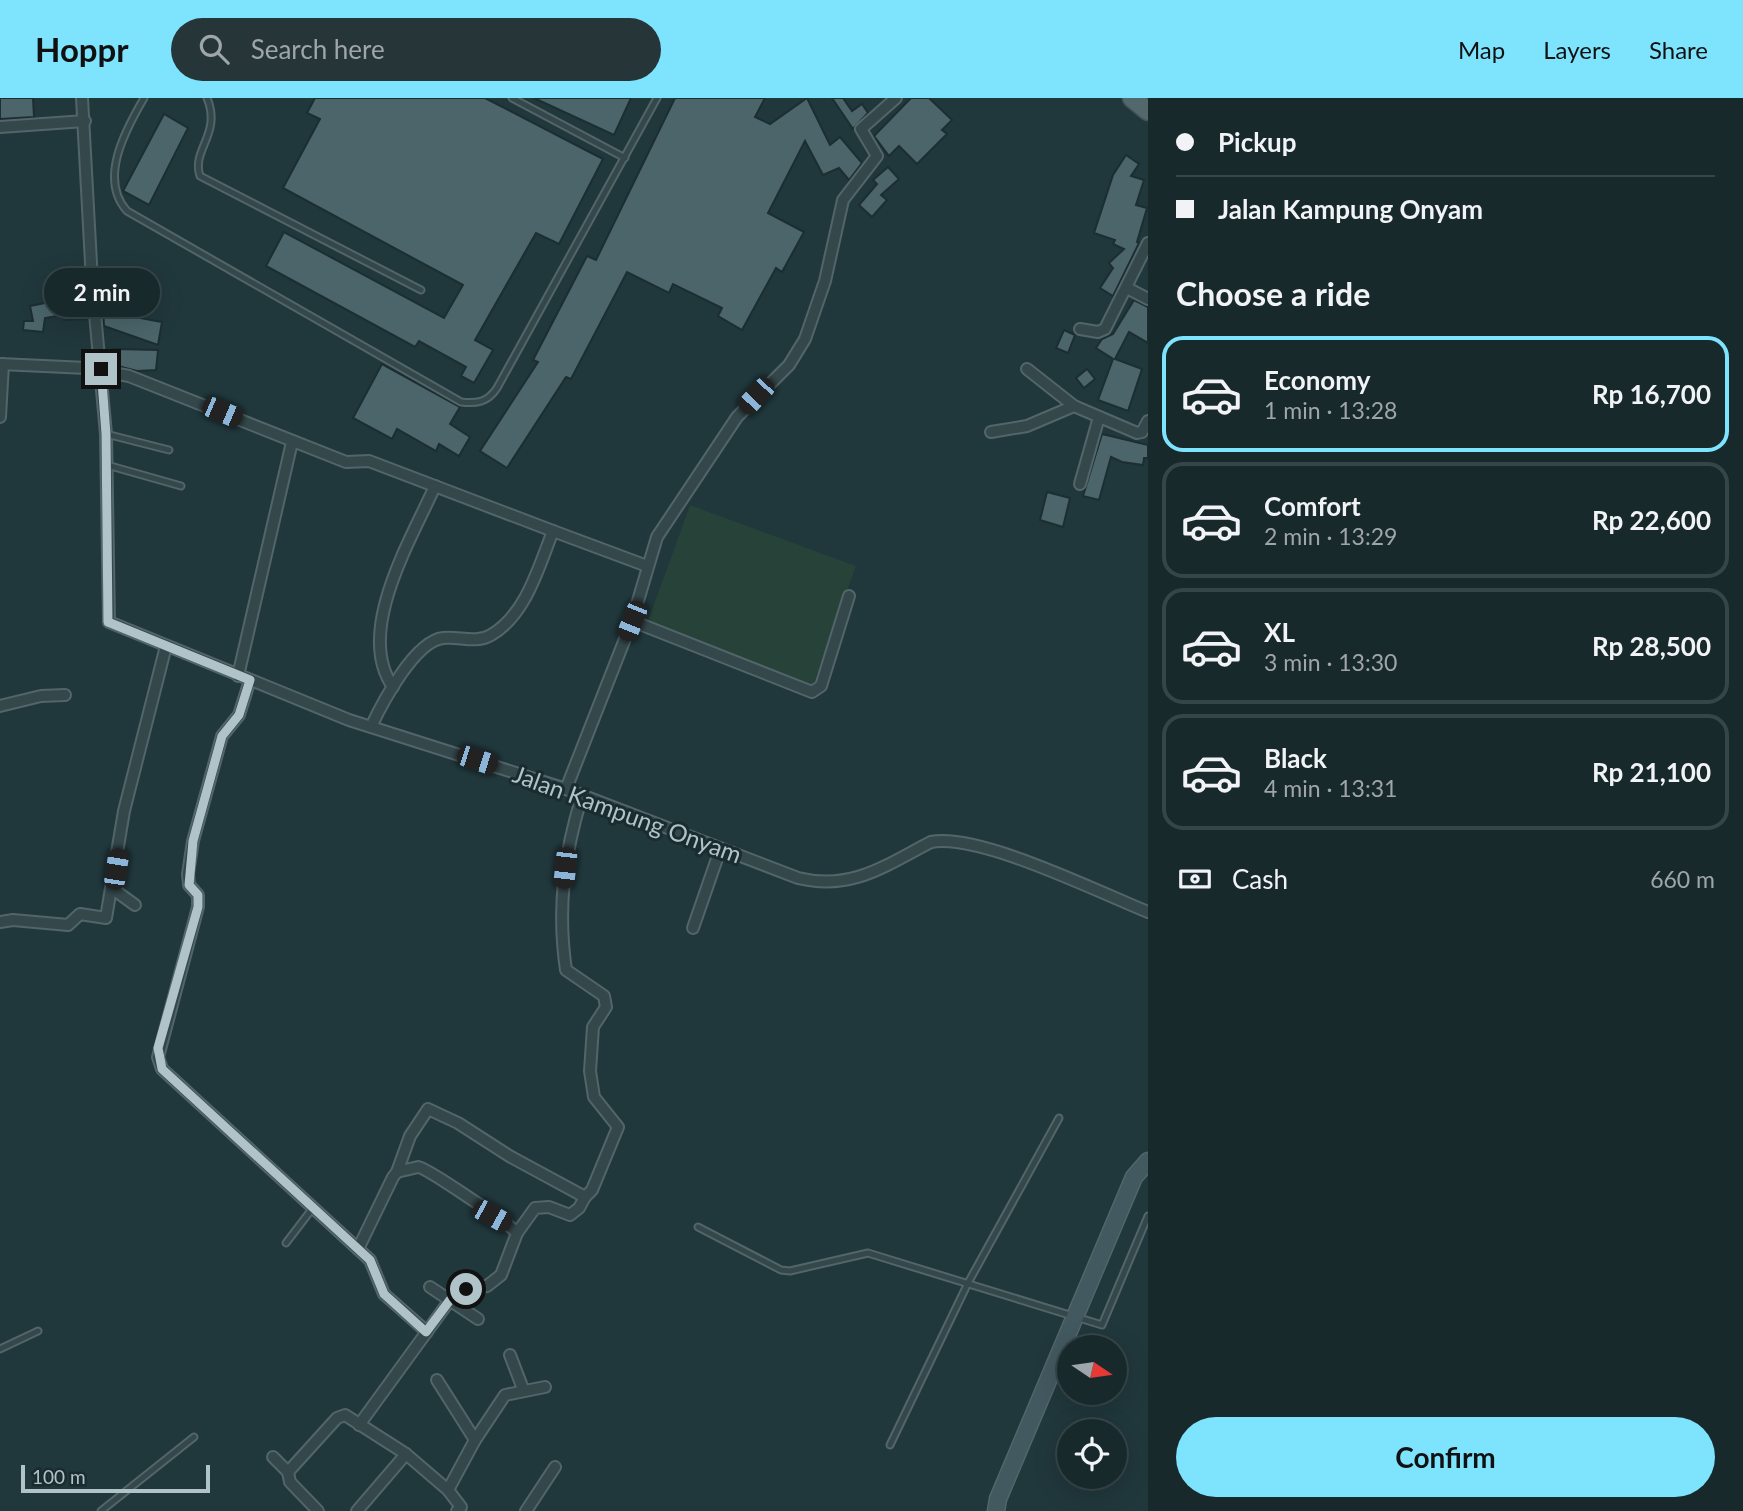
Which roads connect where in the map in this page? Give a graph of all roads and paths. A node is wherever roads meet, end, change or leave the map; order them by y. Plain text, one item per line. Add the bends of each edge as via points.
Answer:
1 (82, 98) edge
2 (144, 98) edge
3 (207, 98) edge
4 (512, 98) edge
5 (657, 98) edge
6 (896, 98) edge
7 (1132, 98) edge
8 (1148, 111) edge
9 (85, 121) junction
10 (0, 127) edge
11 (625, 158) junction
12 (1148, 243) edge
13 (1127, 288) junction
14 (421, 290) dead end
15 (1148, 299) edge
16 (1080, 329) dead end
17 (1, 364) edge
18 (101, 369) junction
19 (1027, 369) dead end
20 (1074, 406) junction
21 (1099, 417) junction
22 (0, 418) edge
23 (1148, 421) edge
24 (991, 432) dead end
25 (106, 434) junction
26 (292, 442) junction
27 (169, 450) dead end
28 (107, 465) junction
29 (1080, 484) dead end
30 (181, 486) dead end
31 (435, 486) junction
32 (553, 531) junction
33 (647, 566) junction
34 (849, 596) dead end
35 (632, 621) junction
36 (166, 646) junction
37 (238, 676) junction
38 (250, 680) junction
39 (393, 687) junction
40 (65, 695) dead end
41 (0, 706) edge
42 (371, 727) junction
43 (566, 789) junction
44 (582, 796) junction
45 (720, 849) junction
46 (113, 889) junction
47 (135, 905) dead end
48 (1148, 912) edge
49 (0, 922) edge
50 (693, 928) dead end
51 (1059, 1118) dead end
52 (1148, 1161) edge
53 (397, 1172) junction
54 (584, 1197) junction
55 (312, 1209) junction
56 (1148, 1216) edge
57 (698, 1227) dead end
58 (517, 1233) junction
59 (286, 1242) dead end
60 (358, 1249) junction
61 (968, 1283) junction
62 (430, 1287) dead end
63 (450, 1300) junction
64 (1075, 1318) junction
65 (478, 1319) dead end
66 (38, 1331) dead end
67 (426, 1332) junction
68 (0, 1349) edge
69 (510, 1355) dead end
70 (437, 1380) dead end
71 (545, 1387) dead end
72 (523, 1389) junction
73 (359, 1425) junction
74 (194, 1437) dead end
75 (475, 1440) junction
76 (890, 1445) dead end
77 (406, 1454) junction
78 (274, 1457) dead end
79 (555, 1467) dead end
80 (288, 1472) junction
81 (448, 1490) junction
82 (461, 1510) edge
83 (102, 1511) edge
84 (318, 1511) edge
85 (357, 1511) edge
86 (526, 1511) edge
87 (996, 1511) edge

1 - 9 street, Jalan Kampung Onyam
2 - 11 lane via 126,128 114,171 116,194 127,211 461,402 473,404 492,397 498,388
3 - 14 lane via 213,124 197,164 200,176
4 - 11 lane
5 - 11 lane
6 - 33 street via 861,131 877,156 843,200 825,281 805,339 789,365 737,416 703,464 657,537
7 - 8 main road
9 - 10 street
9 - 18 street, Jalan Kampung Onyam
12 - 13 street
13 - 15 street
13 - 16 street via 1105,329
17 - 18 street
17 - 22 street
18 - 25 street, Jalan Kampung Onyam
18 - 26 street via 175,392
19 - 20 street
20 - 21 street
20 - 24 street via 1027,426
21 - 23 street via 1137,433
21 - 29 street
25 - 27 lane
25 - 28 street, Jalan Kampung Onyam
26 - 31 street via 346,462 369,461
26 - 37 street
28 - 30 lane
28 - 36 street, Jalan Kampung Onyam via 108,622
31 - 32 street
31 - 39 street via 392,580 385,607 381,664
32 - 33 street
32 - 39 street via 524,598 498,630 481,639 440,638 426,645
33 - 35 street
34 - 35 street via 821,686 812,692
35 - 43 street
36 - 37 street, Jalan Kampung Onyam
36 - 46 street via 124,811
37 - 38 street, Jalan Kampung Onyam
38 - 42 street, Jalan Kampung Onyam
38 - 55 street via 239,715 222,736 193,841 188,873 198,907 158,1057 162,1069
39 - 42 street
40 - 41 street
42 - 43 street, Jalan Kampung Onyam
43 - 44 street, Jalan Kampung Onyam
44 - 45 street, Jalan Kampung Onyam
44 - 54 street via 569,845 559,928 566,970 604,996 606,1007 593,1027 590,1071 594,1097 618,1127 592,1190
45 - 48 street, Jalan Kampung Onyam via 798,878 835,883 853,881 931,842 954,841 1023,862
45 - 50 street
46 - 47 street
46 - 49 street via 104,919 80,914 68,925
51 - 61 lane
52 - 64 street via 1134,1177
53 - 54 street via 410,1136 428,1109
53 - 58 street via 426,1168
53 - 60 street
54 - 58 street via 570,1215 535,1208
55 - 59 lane
55 - 60 street
56 - 64 lane via 1102,1325
57 - 61 lane via 786,1271 868,1253
58 - 63 street via 501,1275 487,1286 466,1289
60 - 67 street via 370,1260 384,1294
61 - 64 lane
61 - 76 lane
62 - 63 street
63 - 65 street
63 - 67 street
64 - 87 street
66 - 68 lane
67 - 73 street
69 - 72 street
70 - 75 street
71 - 72 street
72 - 75 street via 501,1399
73 - 77 street
73 - 80 street via 340,1416
74 - 83 lane
75 - 81 street
77 - 81 street
77 - 85 street
78 - 80 street
79 - 86 street
80 - 84 street via 290,1482
81 - 82 street

